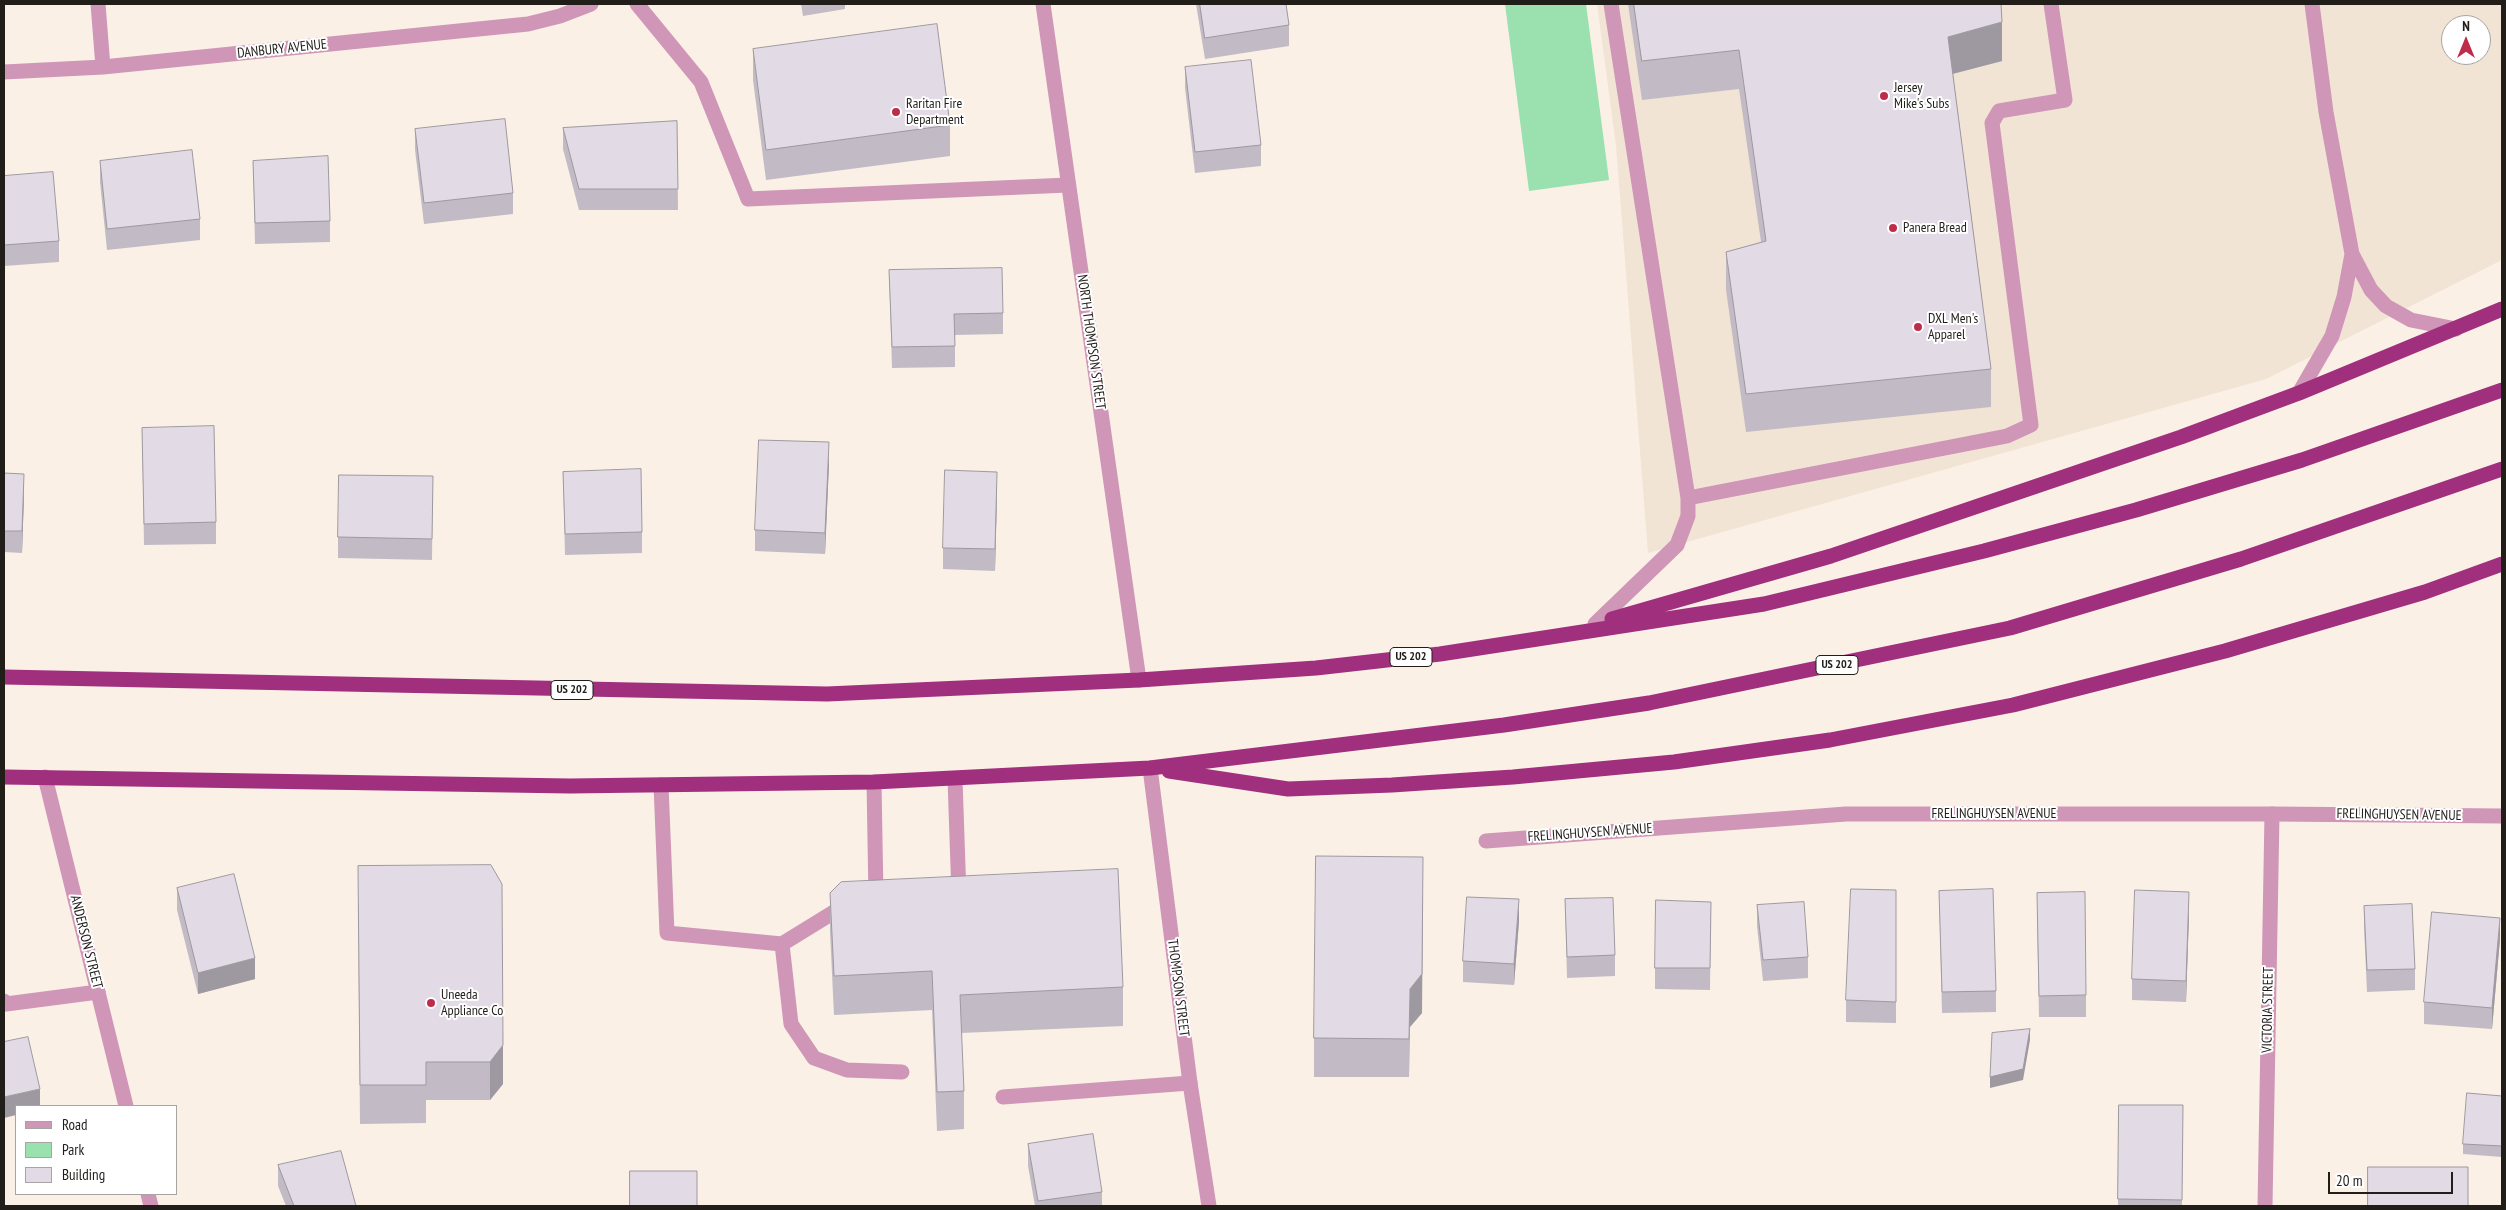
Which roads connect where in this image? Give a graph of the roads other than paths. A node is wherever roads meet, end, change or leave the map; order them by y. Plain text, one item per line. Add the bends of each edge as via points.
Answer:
1 (98, 4) edge
2 (591, 4) edge
3 (637, 4) edge
4 (1042, 4) edge
5 (1611, 4) edge
6 (2051, 4) edge
7 (2312, 4) edge
8 (103, 67) junction
9 (4, 72) edge
10 (1068, 185) junction
11 (2352, 254) junction
12 (2502, 309) edge
13 (2456, 329) junction
14 (2502, 390) edge
15 (2299, 393) junction
16 (2502, 469) edge
17 (1688, 498) junction
18 (2502, 564) edge
19 (1595, 624) junction
20 (1506, 644) junction
21 (4, 678) edge
22 (1139, 680) junction
23 (1150, 768) junction
24 (4, 777) edge
25 (45, 777) junction
26 (955, 779) junction
27 (874, 782) junction
28 (661, 785) junction
29 (2272, 814) junction
30 (2502, 816) edge
31 (1486, 841) dead end
32 (959, 896) junction
33 (979, 896) edge
34 (895, 897) edge
35 (941, 897) edge
36 (876, 898) junction
37 (782, 944) junction
38 (98, 992) junction
39 (4, 1001) edge
40 (902, 1072) dead end
41 (1190, 1083) junction
42 (1003, 1097) dead end
43 (126, 1105) edge
44 (1209, 1206) edge
45 (2265, 1206) edge

1 - 8 street
2 - 8 street, DANBURY AVENUE via 528,24
3 - 10 street via 701,82 748,199
4 - 10 street, NORTH THOMPSON STREET
5 - 17 street
6 - 17 street via 2065,100 1999,111 1992,123 2031,425 2007,436
7 - 11 street via 2326,112
8 - 9 street, DANBURY AVENUE
10 - 22 street, NORTH THOMPSON STREET
11 - 13 street via 2371,290 2386,306 2411,320
11 - 15 street via 2332,336
12 - 13 highway
13 - 15 highway
14 - 20 highway, US 202 via 2302,460 1984,551 1764,604
15 - 19 highway via 2181,437 1831,556
16 - 23 highway, US 202 via 2241,559 2010,628 1649,703 1504,725
17 - 19 street via 1688,516 1677,545
18 - 23 highway via 2425,592 2216,653 2013,705 1820,741 1674,762 1522,776 1288,789
19 - 20 highway
20 - 22 highway, US 202 via 1316,668
21 - 22 highway, US 202 via 827,694
23 - 26 highway, US 202
23 - 41 street, THOMPSON STREET
24 - 25 highway, US 202
25 - 28 highway, US 202
25 - 38 street, ANDERSON STREET
26 - 27 highway, US 202
26 - 32 street
27 - 28 highway, US 202
27 - 36 street
28 - 37 street via 667,933
29 - 30 street, FRELINGHUYSEN AVENUE
29 - 31 street, FRELINGHUYSEN AVENUE via 1846,814
29 - 45 street, VICTORIA STREET
32 - 33 street
32 - 35 street
34 - 36 street
36 - 37 street via 857,898
37 - 40 street via 791,1024 814,1058 846,1070
38 - 39 street via 6,1004
38 - 43 street, ANDERSON STREET
41 - 42 street
41 - 44 street, THOMPSON STREET

